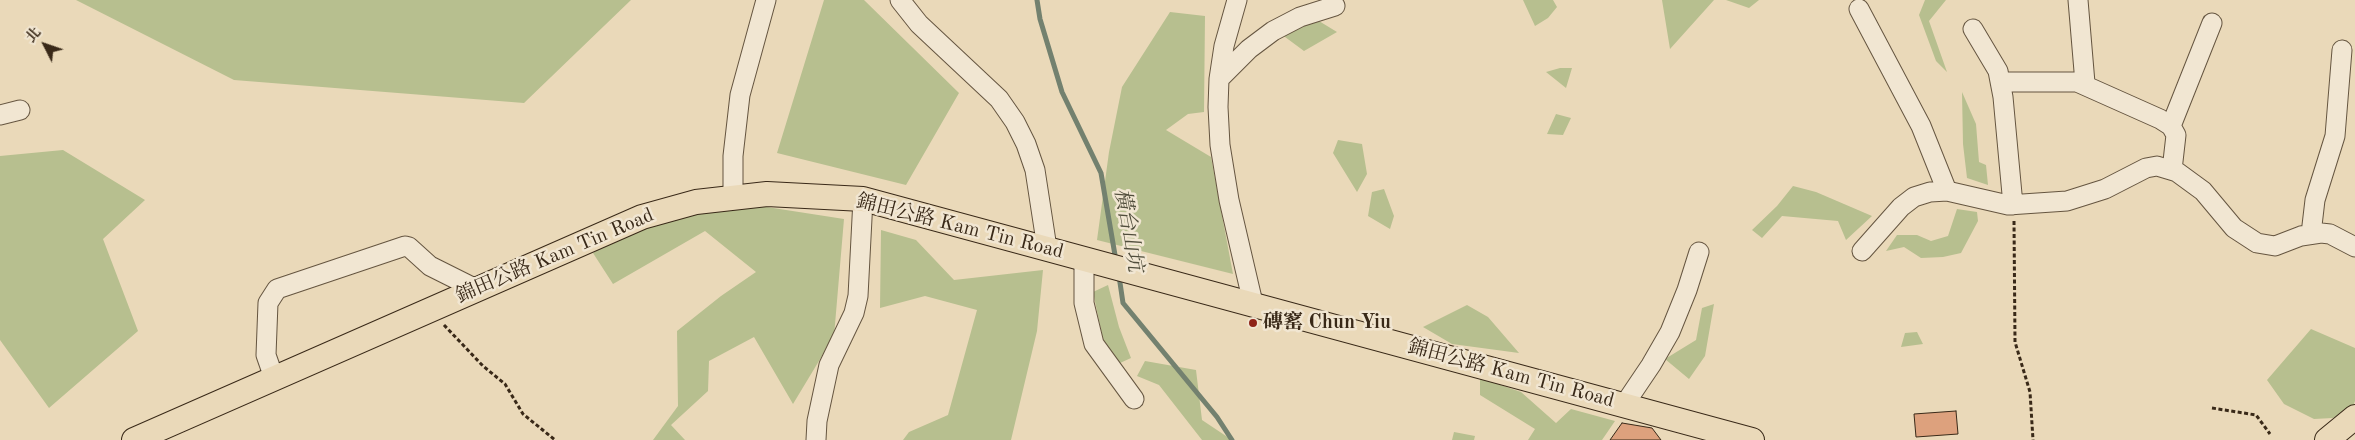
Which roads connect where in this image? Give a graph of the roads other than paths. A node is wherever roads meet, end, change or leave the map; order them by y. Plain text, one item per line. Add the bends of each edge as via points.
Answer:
1 (766, 0) edge
2 (900, 0) edge
3 (1237, 0) edge
4 (2078, 0) edge
5 (1335, 6) dead end
6 (1859, 10) dead end
7 (2212, 24) dead end
8 (1973, 29) dead end
9 (2342, 50) dead end
10 (1219, 79) junction
11 (2000, 82) junction
12 (2085, 83) junction
13 (20, 110) dead end
14 (0, 114) edge
15 (2171, 126) junction
16 (2172, 170) junction
17 (1948, 191) junction
18 (733, 197) junction
19 (863, 199) junction
20 (2013, 205) junction
21 (2311, 234) junction
22 (2355, 247) edge
23 (1047, 248) junction
24 (1862, 251) dead end
25 (1699, 252) dead end
26 (1084, 259) junction
27 (476, 289) junction
28 (1253, 303) junction
29 (274, 378) junction
30 (1134, 399) dead end
31 (1624, 405) junction
32 (2355, 418) edge
33 (134, 440) edge
34 (816, 440) edge
35 (1752, 440) edge
36 (2327, 440) edge

1 - 18 street via 740,96 733,156
2 - 23 street via 919,24 999,99 1015,122 1035,170
3 - 10 street
4 - 12 street
5 - 10 street via 1300,17 1273,31
6 - 17 street via 1921,126
7 - 15 street
8 - 11 street via 1991,56
9 - 21 street via 2336,130 2316,200
10 - 28 street via 1220,145
11 - 12 street
11 - 20 street
12 - 15 street
13 - 14 street
15 - 16 street via 2176,135
16 - 20 street via 2157,166 2146,168 2105,189 2067,201
16 - 21 street via 2203,191 2234,228 2257,244 2275,246
17 - 20 street
17 - 24 street via 1914,197 1891,217
18 - 19 main road, 錦田公路 Kam Tin Road via 802,194
18 - 27 main road, 錦田公路 Kam Tin Road via 696,202 642,217
19 - 23 main road, 錦田公路 Kam Tin Road
19 - 34 street via 858,296 854,313 829,365
21 - 22 street via 2330,234
23 - 26 main road, 錦田公路 Kam Tin Road
25 - 31 street via 1670,332
26 - 28 main road, 錦田公路 Kam Tin Road
26 - 30 street via 1084,303 1094,344
27 - 29 main road, 錦田公路 Kam Tin Road
27 - 29 street via 430,266 405,246 277,288 268,303 266,355
28 - 31 main road, 錦田公路 Kam Tin Road
29 - 33 main road, 錦田公路 Kam Tin Road
31 - 35 main road, 錦田公路 Kam Tin Road
32 - 36 main road

